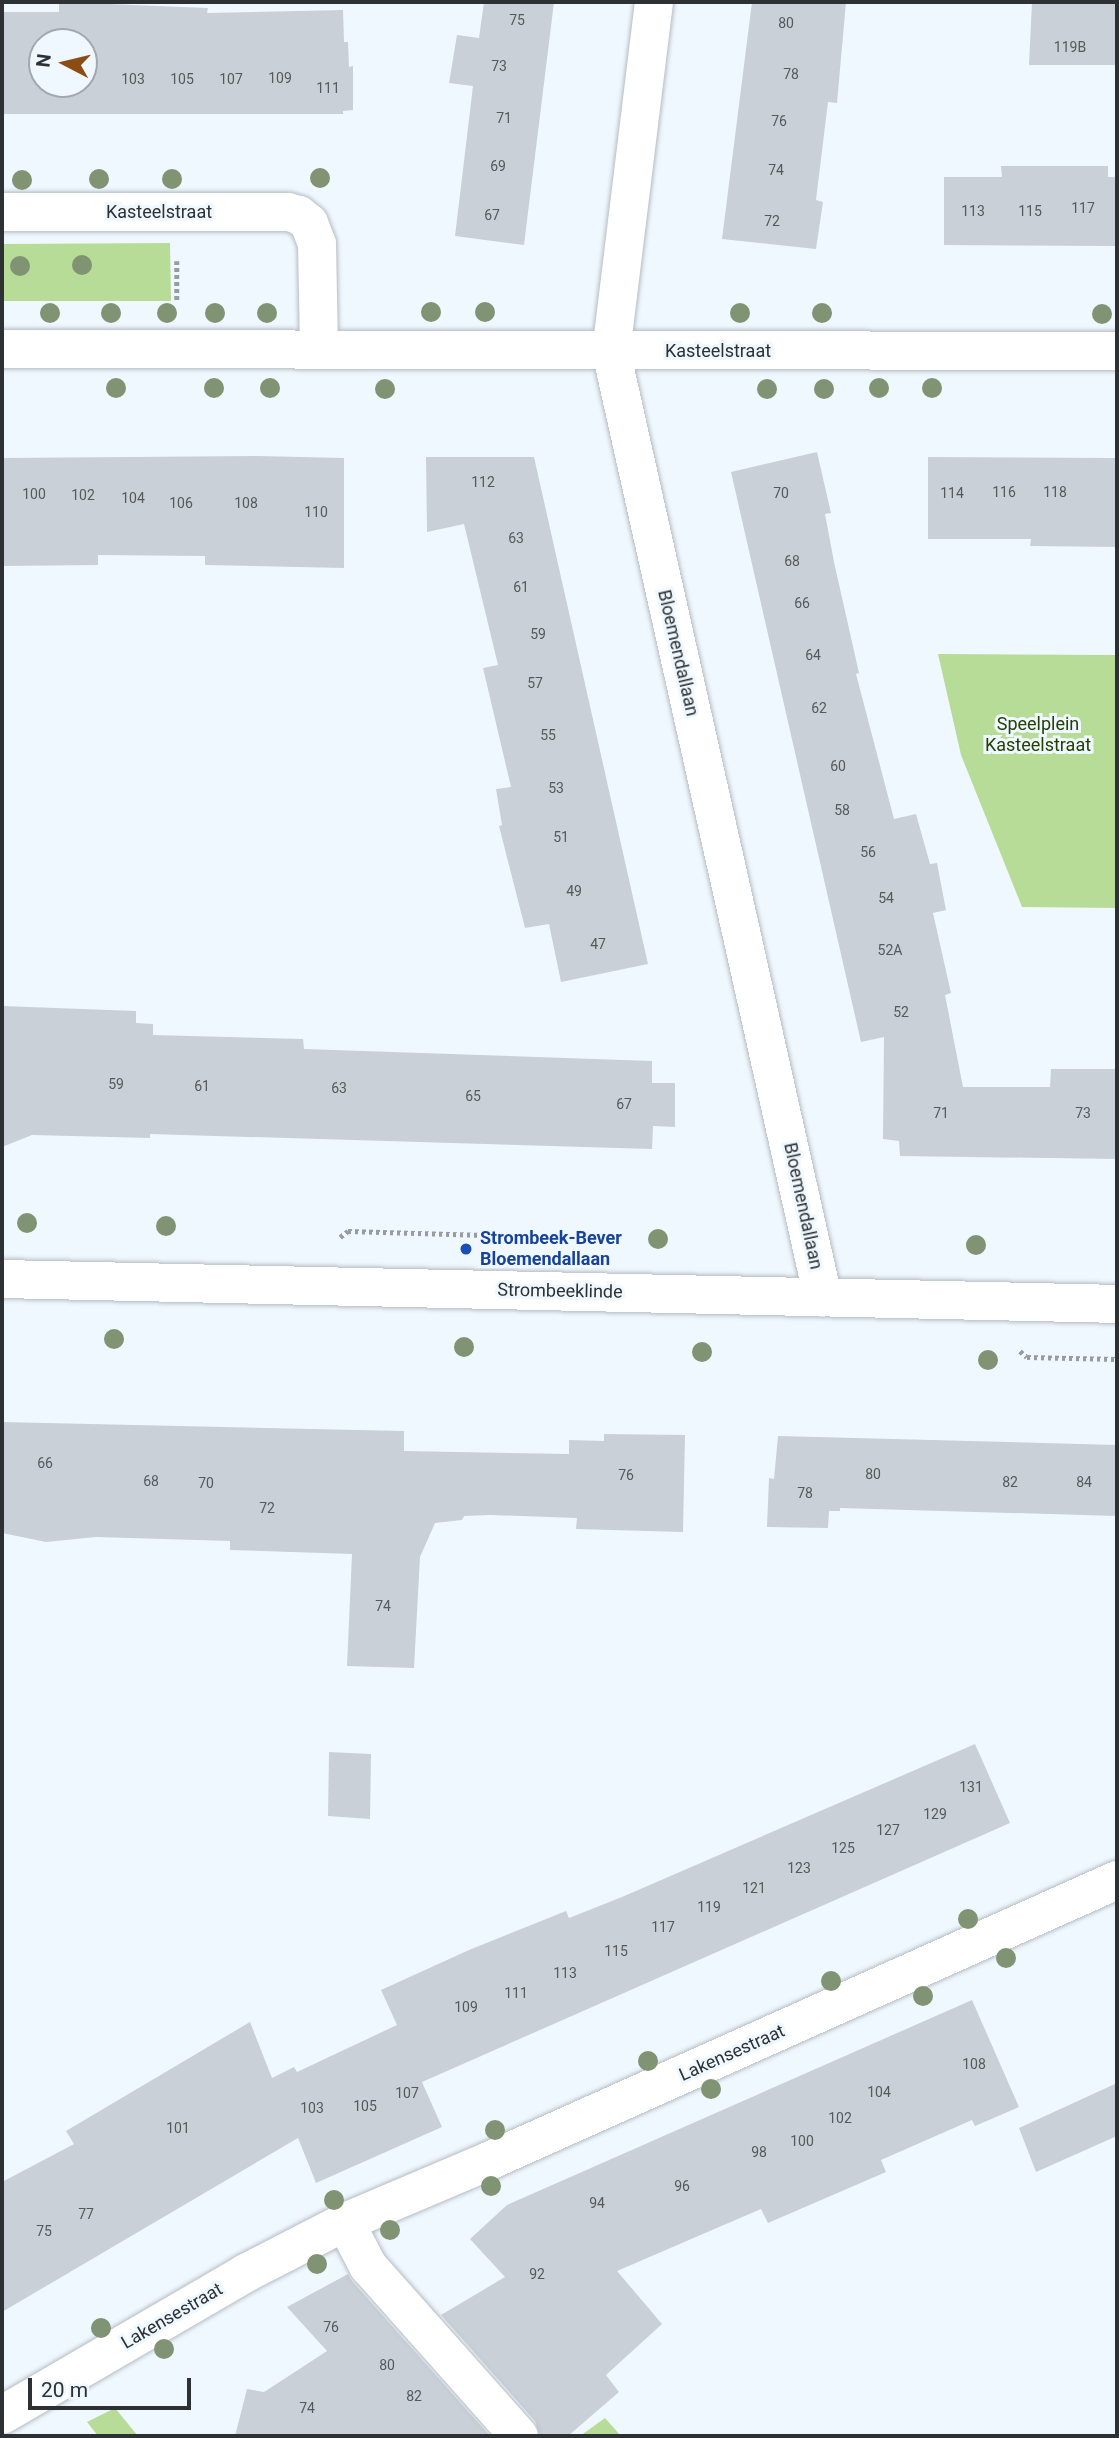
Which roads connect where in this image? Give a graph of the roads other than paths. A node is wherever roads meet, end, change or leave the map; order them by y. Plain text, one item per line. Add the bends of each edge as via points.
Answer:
1 (654, 2) edge
2 (2, 212) edge
3 (2, 349) edge
4 (319, 350) junction
5 (611, 351) junction
6 (1117, 351) edge
7 (2, 1279) edge
8 (823, 1298) junction
9 (1117, 1304) edge
10 (1117, 1880) edge
11 (345, 2222) junction
12 (2, 2415) edge
13 (519, 2436) edge

1 - 5 street, Bloemendallaan
2 - 4 street, Kasteelstraat via 299,215 315,233 317,244
3 - 4 street, Kasteelstraat
4 - 5 street, Kasteelstraat
5 - 6 street, Kasteelstraat
5 - 8 street, Bloemendallaan
7 - 8 street, Strombeeklinde
8 - 9 street, Strombeeklinde
10 - 11 street, Lakensestraat
11 - 12 street, Lakensestraat via 246,2273
11 - 13 street via 368,2266

